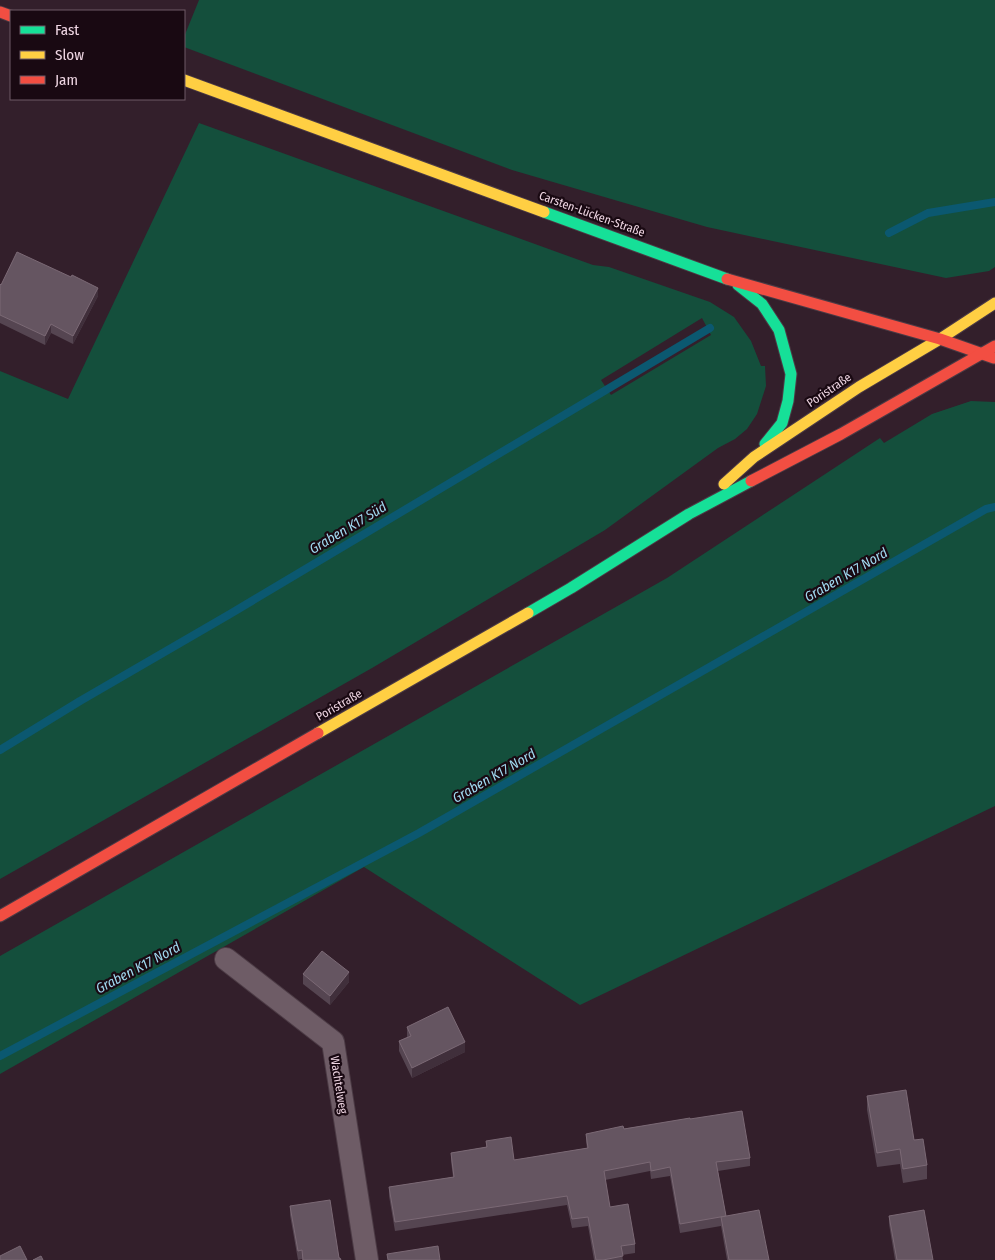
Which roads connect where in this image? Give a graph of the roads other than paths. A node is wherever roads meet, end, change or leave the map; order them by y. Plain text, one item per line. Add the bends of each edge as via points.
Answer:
1 (185, 80) edge
2 (734, 281) junction
3 (995, 303) edge
4 (940, 338) junction
5 (995, 346) edge
6 (982, 354) junction
7 (995, 359) edge
8 (754, 457) junction
9 (689, 514) junction
10 (0, 916) edge
11 (226, 959) dead end
12 (367, 1260) edge

1 - 2 main road, Carsten-Lücken-Straße
2 - 4 main road, Carsten-Lücken-Straße
2 - 8 main road via 762,304 779,330 791,374 782,422
3 - 4 main road, Poristraße
4 - 6 main road, Carsten-Lücken-Straße
4 - 8 main road, Poristraße
5 - 6 main road, Poristraße
6 - 7 main road, Carsten-Lücken-Straße
6 - 9 main road, Poristraße
8 - 9 main road, Poristraße
9 - 10 main road, Poristraße via 571,588
11 - 12 street, Wachtelweg via 332,1042

